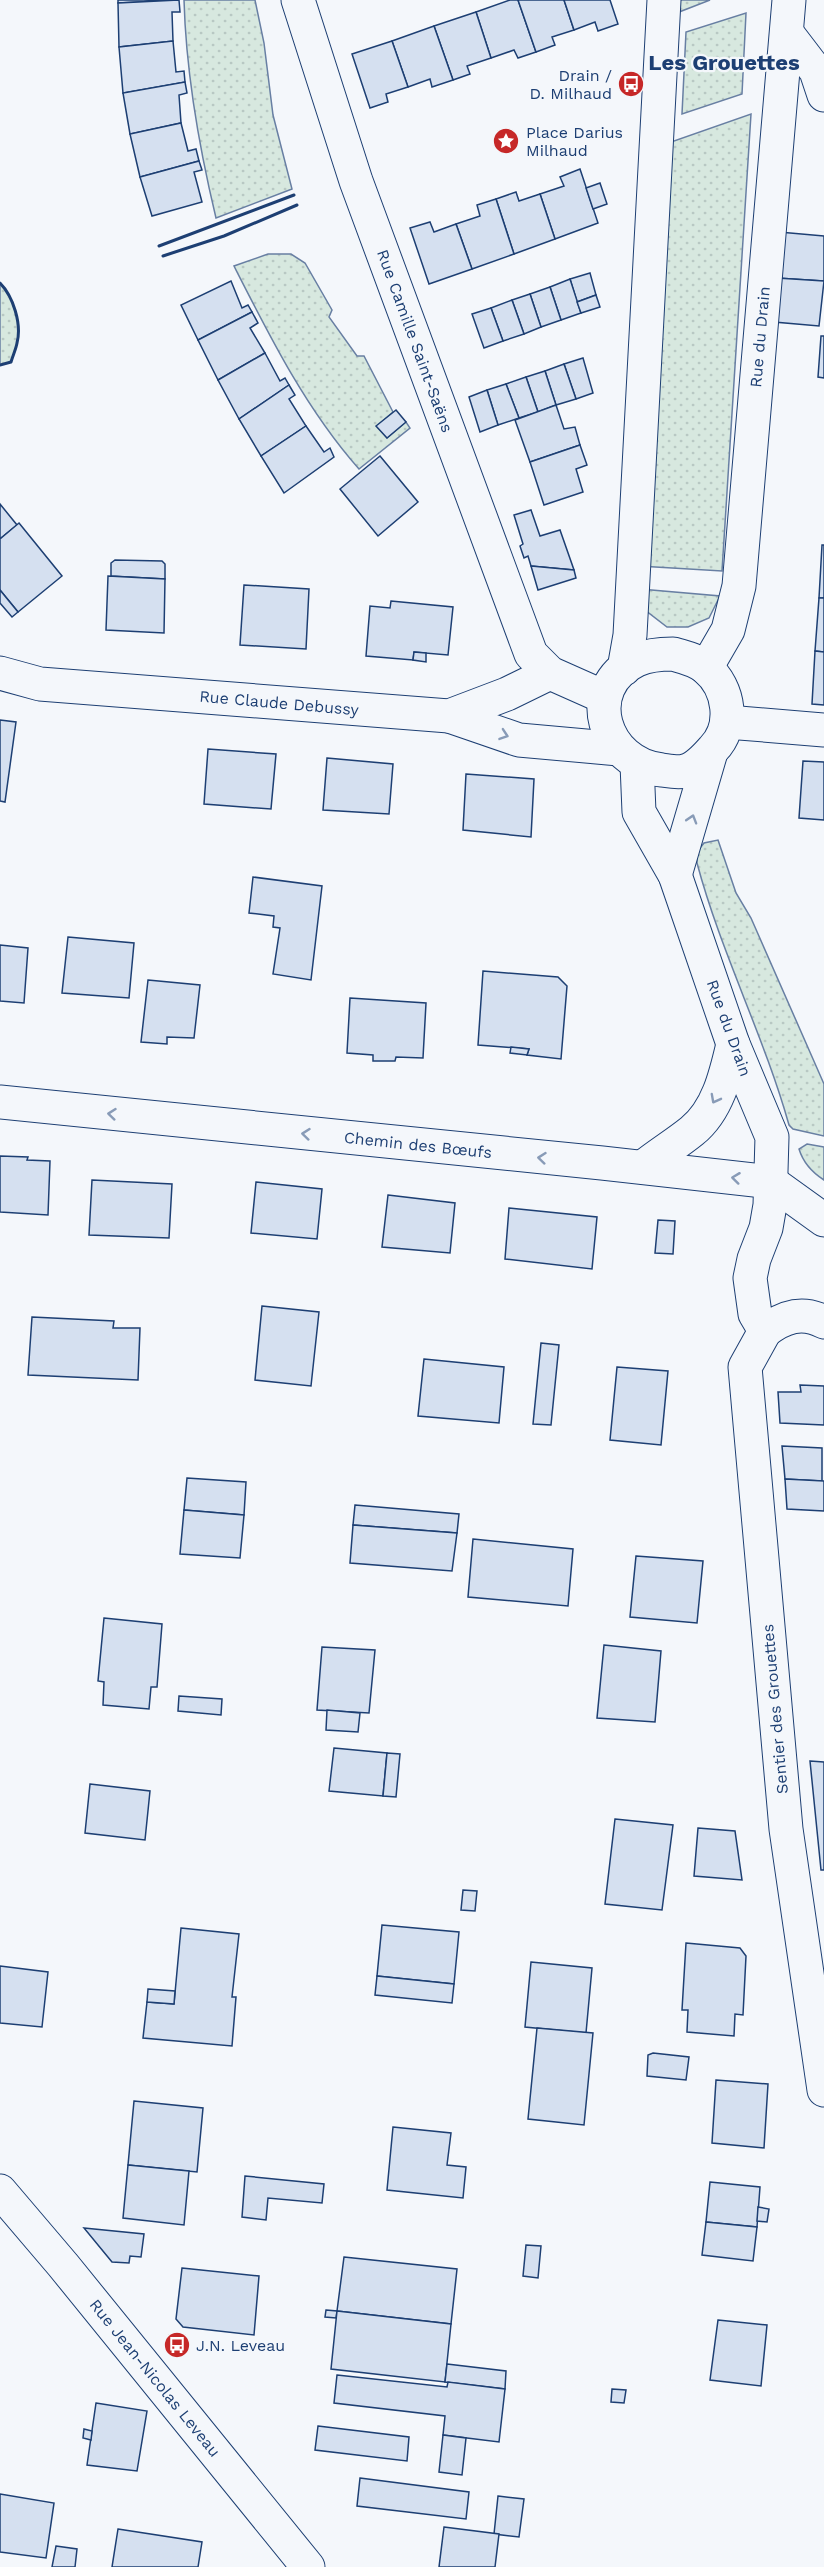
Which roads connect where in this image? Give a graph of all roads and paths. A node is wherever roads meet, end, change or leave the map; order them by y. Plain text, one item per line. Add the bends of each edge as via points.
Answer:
1 (298, 0) edge
2 (664, 0) edge
3 (789, 0) edge
4 (787, 33) junction
5 (824, 96) edge
6 (706, 668) junction
7 (624, 669) junction
8 (0, 673) edge
9 (550, 673) junction
10 (604, 697) junction
11 (449, 716) junction
12 (727, 722) junction
13 (824, 730) edge
14 (711, 752) junction
15 (628, 756) junction
16 (675, 875) junction
17 (733, 1044) junction
18 (0, 1102) edge
19 (643, 1167) junction
20 (771, 1182) junction
21 (824, 1220) edge
22 (824, 1322) edge
23 (765, 1331) junction
24 (824, 2090) edge
25 (0, 2191) edge
26 (308, 2567) edge

1 - 9 street, Rue Camille Saint-Saëns via 356,181 531,654
2 - 7 street via 630,635
3 - 4 street, Rue du Drain
4 - 5 street via 816,71
4 - 6 street, Rue du Drain via 739,586 728,630
6 - 7 street via 673,654 652,655
6 - 12 street via 722,687
7 - 10 street
8 - 11 street, Rue Claude Debussy via 40,684
9 - 10 street
9 - 11 street, Rue Claude Debussy
10 - 15 street via 608,731
11 -> 15 street via 519,740
12 - 13 street
12 - 14 street via 721,741
14 - 15 street via 685,771 658,770
16 -> 14 street
15 - 16 street, Rue du Drain via 639,812
16 - 17 street, Rue du Drain
17 -> 19 street via 718,1096 706,1114 694,1130
17 - 20 street, Rue du Drain via 772,1137
19 -> 18 street, Chemin des Bœufs
20 -> 19 street, Chemin des Bœufs
20 - 21 street, Chemin des Bœufs
20 - 23 street, Rue du Drain via 766,1228 750,1278 754,1314
22 - 23 street via 796,1315 779,1320
23 - 24 street, Sentier des Grouettes via 745,1367 786,1829
25 - 26 street, Rue Jean-Nicolas Leveau

